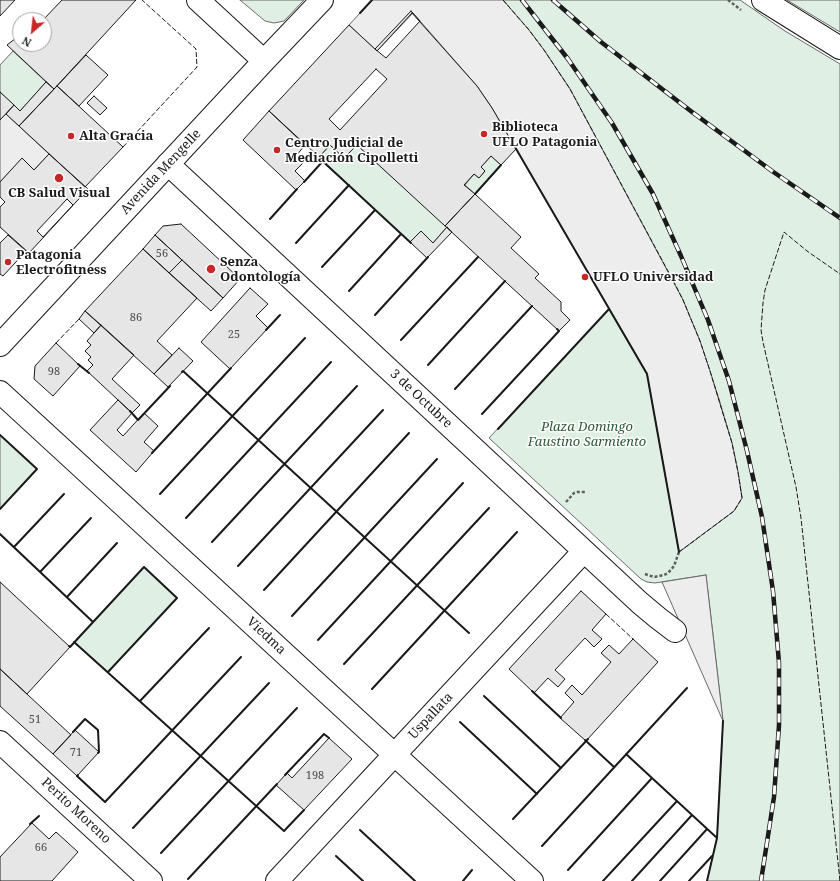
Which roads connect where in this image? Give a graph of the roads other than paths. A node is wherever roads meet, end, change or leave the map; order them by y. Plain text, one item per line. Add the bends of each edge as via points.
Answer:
1 (198, 0) edge
2 (322, 0) edge
3 (763, 0) edge
4 (840, 48) edge
5 (264, 61) junction
6 (168, 164) junction
7 (0, 345) edge
8 (0, 392) edge
9 (584, 551) junction
10 (675, 631) dead end
11 (0, 742) edge
12 (395, 755) junction
13 (151, 881) edge
14 (277, 881) edge
15 (532, 881) edge

1 - 5 street
2 - 5 street, Avenida Mengelle
3 - 4 street
5 - 6 street, Avenida Mengelle
6 - 7 street, Avenida Mengelle
6 - 9 street, 3 de Octubre
8 - 12 street, Viedma
9 - 10 street, 3 de Octubre
9 - 12 street, Uspallata
11 - 13 street, Perito Moreno
12 - 14 street, Uspallata
12 - 15 street, Viedma

